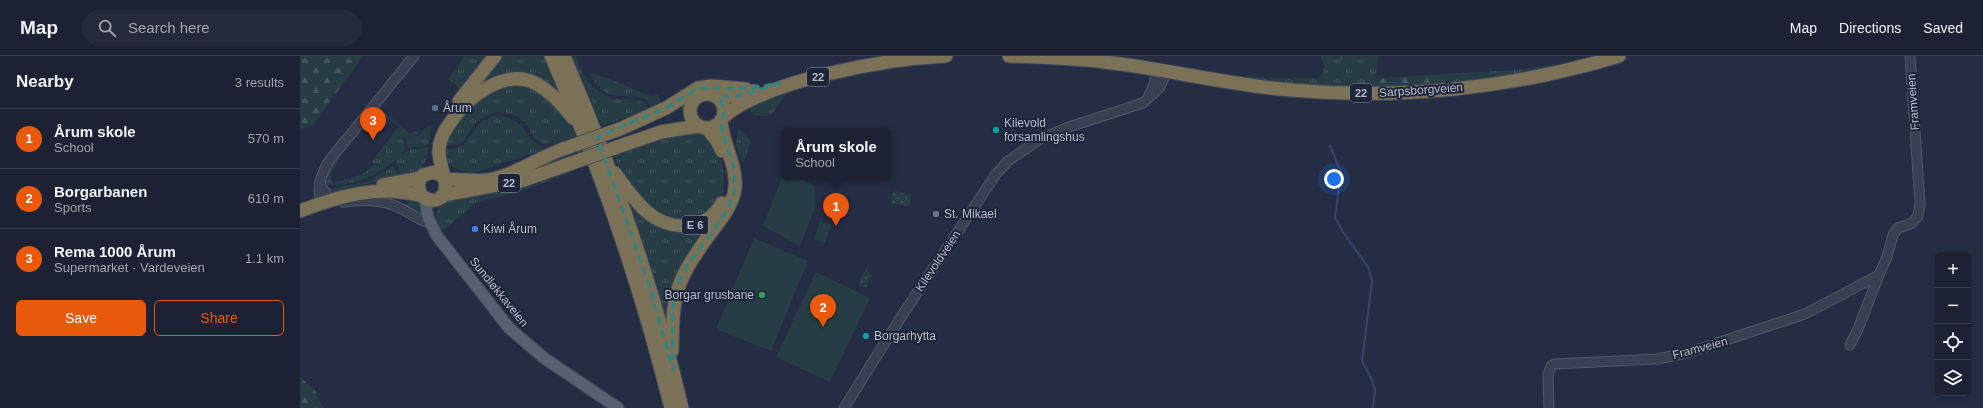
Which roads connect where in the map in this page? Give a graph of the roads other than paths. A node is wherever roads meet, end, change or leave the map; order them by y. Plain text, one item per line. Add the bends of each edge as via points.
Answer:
1 (414, 56) edge
2 (495, 56) edge
3 (551, 56) edge
4 (564, 56) edge
5 (900, 56) edge
6 (946, 56) edge
7 (1009, 56) edge
8 (1042, 56) edge
9 (1076, 56) edge
10 (1619, 56) edge
11 (1910, 56) edge
12 (1102, 62) junction
13 (1162, 70) junction
14 (780, 83) junction
15 (716, 96) junction
16 (693, 101) junction
17 (722, 118) junction
18 (703, 127) junction
19 (581, 129) junction
20 (620, 129) junction
21 (445, 132) junction
22 (606, 160) junction
23 (424, 176) junction
24 (444, 178) junction
25 (490, 179) junction
26 (424, 197) junction
27 (442, 197) junction
28 (329, 200) junction
29 (300, 211) edge
30 (431, 223) junction
31 (1879, 275) junction
32 (1850, 345) dead end
33 (673, 370) junction
34 (618, 408) edge
35 (671, 408) edge
36 (682, 408) edge
37 (844, 408) edge
38 (1549, 408) edge

1 - 28 street via 323,171 320,184
2 - 23 highway via 443,121 436,134
3 - 19 highway
4 - 22 highway, E 6
5 - 14 highway, 22
6 - 17 highway, 22 via 874,65 806,81 748,100
7 - 8 highway, Sarpsborgveien / 22
8 - 12 highway, Sarpsborgveien / 22
9 - 12 highway, Sarpsborgveien / 22 via 1099,59
10 - 13 highway, Sarpsborgveien / 22 via 1585,66 1520,79 1405,92 1292,90
11 - 31 street, Framveien via 1920,204 1918,216 1912,223 1898,228 1892,235 1887,257
12 - 13 highway, Sarpsborgveien / 22
13 - 37 street, Kilevoldveien via 1143,103 1048,135 1008,161 996,174 926,279
14 - 15 highway, 22 via 738,96
14 - 20 highway, 22 via 750,88 702,87 666,108
15 - 16 highway, 22 via 701,95
15 - 17 highway via 724,108
16 - 18 highway via 690,115
16 - 20 highway, 22 via 671,112
17 - 18 highway, 22 via 715,126
17 - 33 highway, E 6 via 734,170 734,193 727,211 687,266 677,287 672,314
18 - 22 highway, E 6 via 720,146 727,168 728,188 722,205 700,223 671,225 652,216 634,199
18 - 27 highway, 22, bridge via 661,132 524,180
19 - 21 highway via 557,100 544,89 530,81 509,80 497,82 474,97 455,115
19 - 35 highway via 638,289
20 - 25 highway, 22, bridge
21 - 24 highway via 438,153
21 - 25 highway via 444,154 450,169 463,176
22 - 33 highway, E 6 via 649,285
23 - 24 highway, 22 via 435,172
23 - 26 highway via 418,188
23 - 28 highway, 22 via 361,189
24 - 25 highway, 22 via 471,181
24 - 27 highway via 446,188
26 - 27 highway, 22 via 432,200
26 - 28 highway, 22 via 392,190
26 - 30 main road, Sundløkkaveien
27 - 30 main road
28 - 29 highway, 22
28 - 30 street via 334,204 346,201 372,201 390,204 423,222
30 - 34 main road, Sundløkkaveien via 438,236 509,328 544,358
31 - 32 street, Framveien
31 - 38 street, Framveien via 1805,314 1687,353 1657,359 1555,364 1551,366 1548,375
33 - 36 highway, E 6

